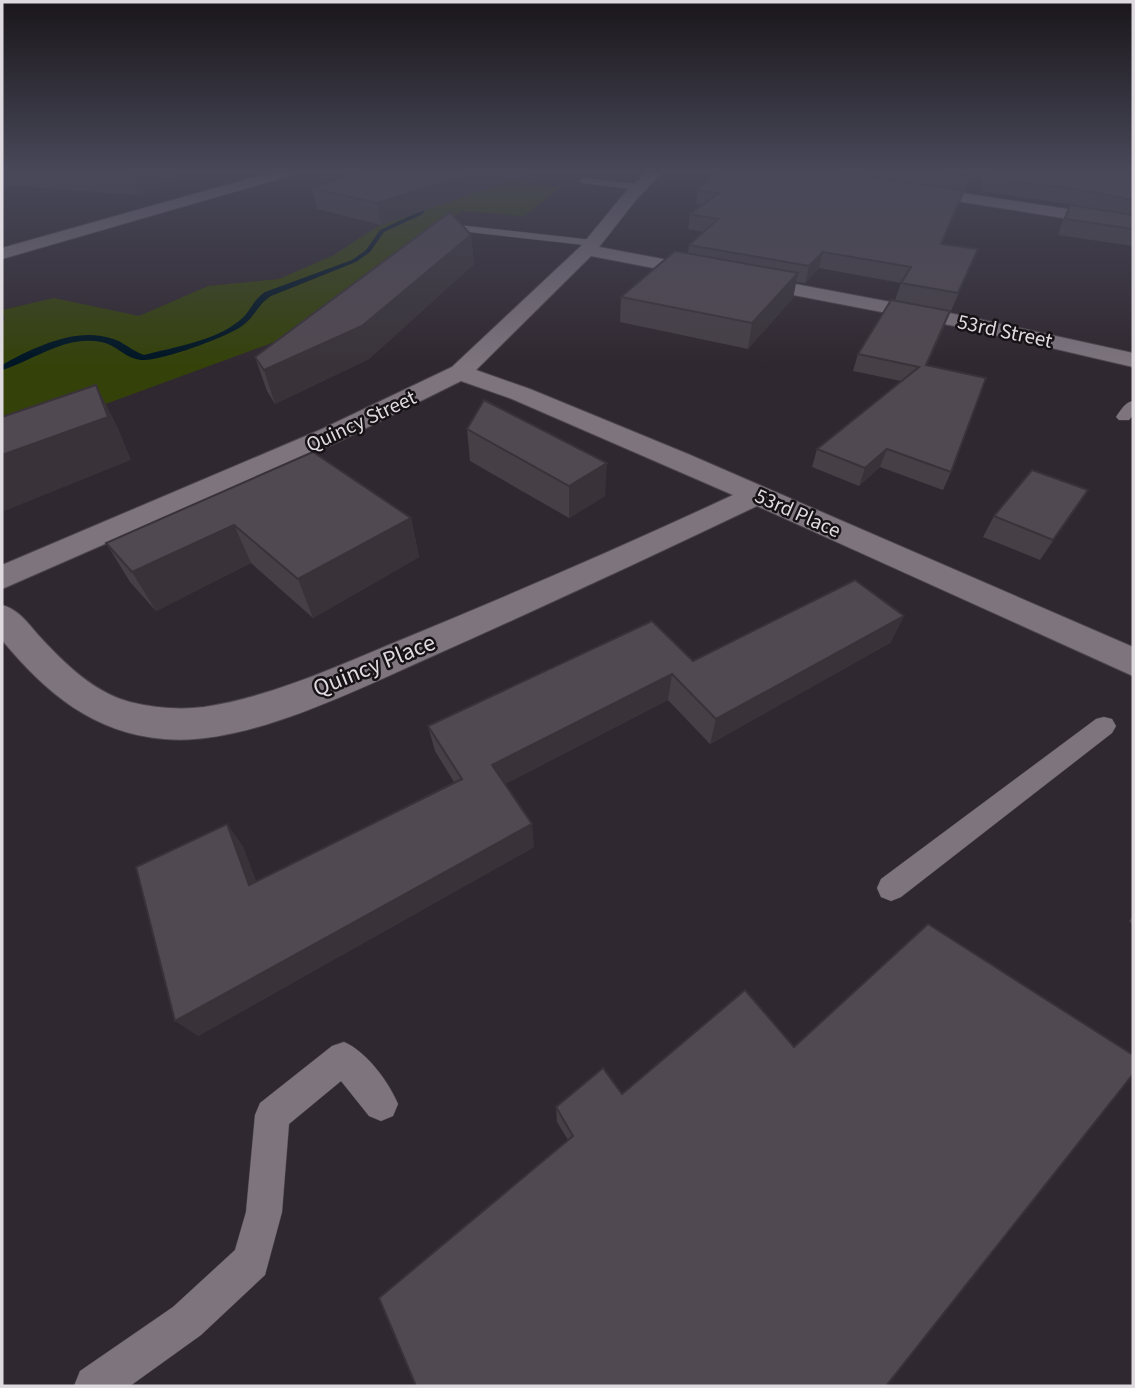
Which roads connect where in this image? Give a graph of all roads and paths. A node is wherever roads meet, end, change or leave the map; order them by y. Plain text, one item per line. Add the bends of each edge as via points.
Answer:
1 (65, 236) edge
2 (448, 236) edge
3 (515, 236) edge
4 (598, 236) edge
5 (590, 246) junction
6 (426, 252) edge
7 (2, 254) edge
8 (1133, 360) edge
9 (460, 372) junction
10 (758, 495) junction
11 (2, 578) edge
12 (2, 617) edge
13 (1133, 662) edge
14 (1104, 726) dead end
15 (891, 888) dead end
16 (381, 1104) dead end
17 (96, 1386) edge

1 - 7 street
2 - 6 lane
3 - 5 lane
4 - 5 street, Quincy Street
5 - 8 street, 53rd Street
5 - 9 street, Quincy Street
9 - 10 street, 53rd Place
9 - 11 street, Quincy Street via 331,435
10 - 12 street, Quincy Place via 325,687 263,709 204,722 122,716 85,698
10 - 13 street, 53rd Place
14 - 15 lane
16 - 17 lane via 344,1058 272,1115 264,1212 251,1261 187,1321

